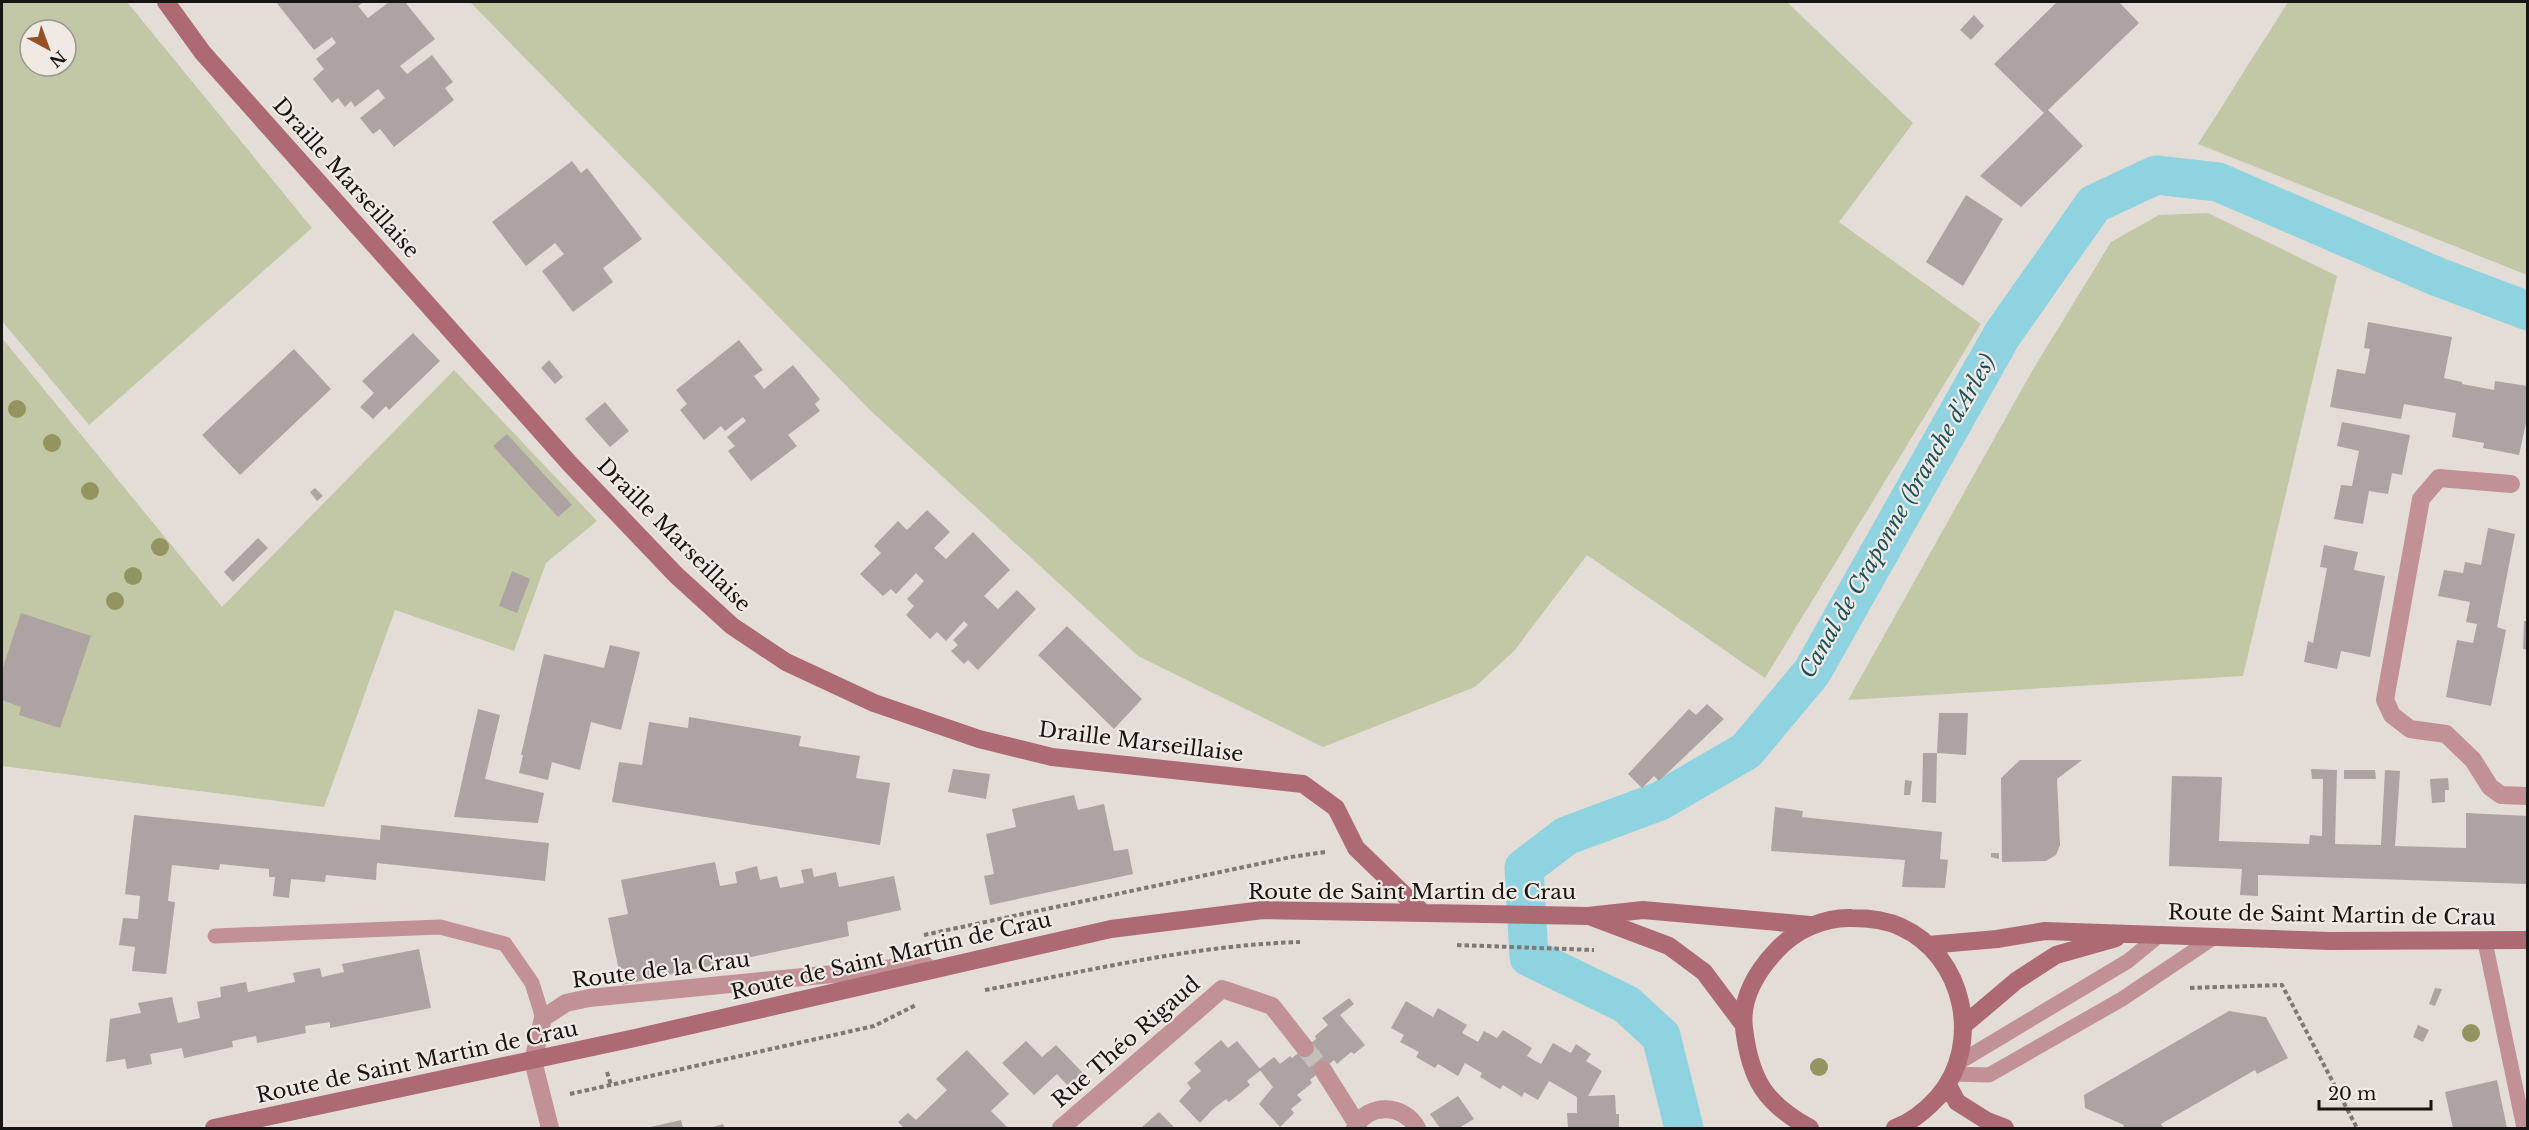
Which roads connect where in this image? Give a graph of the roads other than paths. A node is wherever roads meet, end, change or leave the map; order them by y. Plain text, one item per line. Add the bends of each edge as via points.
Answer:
1 (166, 2) edge
2 (2511, 484) dead end
3 (2528, 796) edge
4 (1421, 911) junction
5 (1580, 915) junction
6 (1810, 925) junction
7 (2134, 933) junction
8 (2161, 934) junction
9 (215, 936) dead end
10 (2216, 936) junction
11 (2528, 940) edge
12 (2485, 942) junction
13 (1928, 945) junction
14 (975, 960) junction
15 (543, 1018) junction
16 (1743, 1024) junction
17 (1964, 1026) junction
18 (1305, 1048) tunnel mouth
19 (533, 1061) junction
20 (1323, 1070) tunnel mouth
21 (1953, 1074) junction
22 (1788, 1122) edge
23 (1356, 1126) edge
24 (214, 1128) edge
25 (550, 1128) edge
26 (1061, 1128) edge
27 (1417, 1128) edge
28 (1810, 1128) edge
29 (1895, 1128) edge
30 (2005, 1128) edge
31 (2524, 1128) edge

1 - 4 main road, Draille Marseillaise via 203,53 570,464 676,575 732,626 786,662 874,703 979,739 1052,757 1303,784 1336,807 1356,848
2 - 3 street via 2439,478 2421,499 2385,700 2392,715 2410,729 2446,734 2501,795
4 - 5 main road, Route de Saint Martin de Crau
4 - 14 main road, Route de Saint Martin de Crau via 1263,910 1111,929
5 - 6 main road, Route de Saint Martin de Crau via 1643,909
5 - 16 main road, Route de Saint Martin de Crau via 1669,946 1704,972
6 - 13 main road via 1840,917 1872,918 1902,927
6 - 16 main road via 1784,942 1763,965 1748,993
7 - 8 main road, Route de Saint Martin de Crau
7 - 13 main road, Route de Saint Martin de Crau via 2045,931
7 - 17 main road, Route de Saint Martin de Crau via 2056,956 2016,981
8 - 10 main road, Route de Saint Martin de Crau
8 - 21 lane via 2128,962
9 - 15 lane via 440,927 505,944 532,983
10 - 12 main road, Route de Saint Martin de Crau
10 - 21 lane via 2122,999 1989,1075
11 - 12 main road, Route de Saint Martin de Crau
12 - 31 lane
13 - 17 main road via 1947,968 1960,995
14 - 15 street, Route de la Crau via 589,998 566,1003
14 - 19 main road, Route de Saint Martin de Crau
15 - 19 street
16 - 22 main road via 1752,1069 1763,1091
17 - 21 main road
18 - 26 street, Rue Théo Rigaud via 1272,1006 1222,989
19 - 24 main road, Route de Saint Martin de Crau
19 - 25 street
20 - 23 street
21 - 29 main road via 1928,1108
21 - 30 main road via 1957,1102
22 - 28 main road
23 - 27 street via 1376,1110 1387,1109 1399,1111

